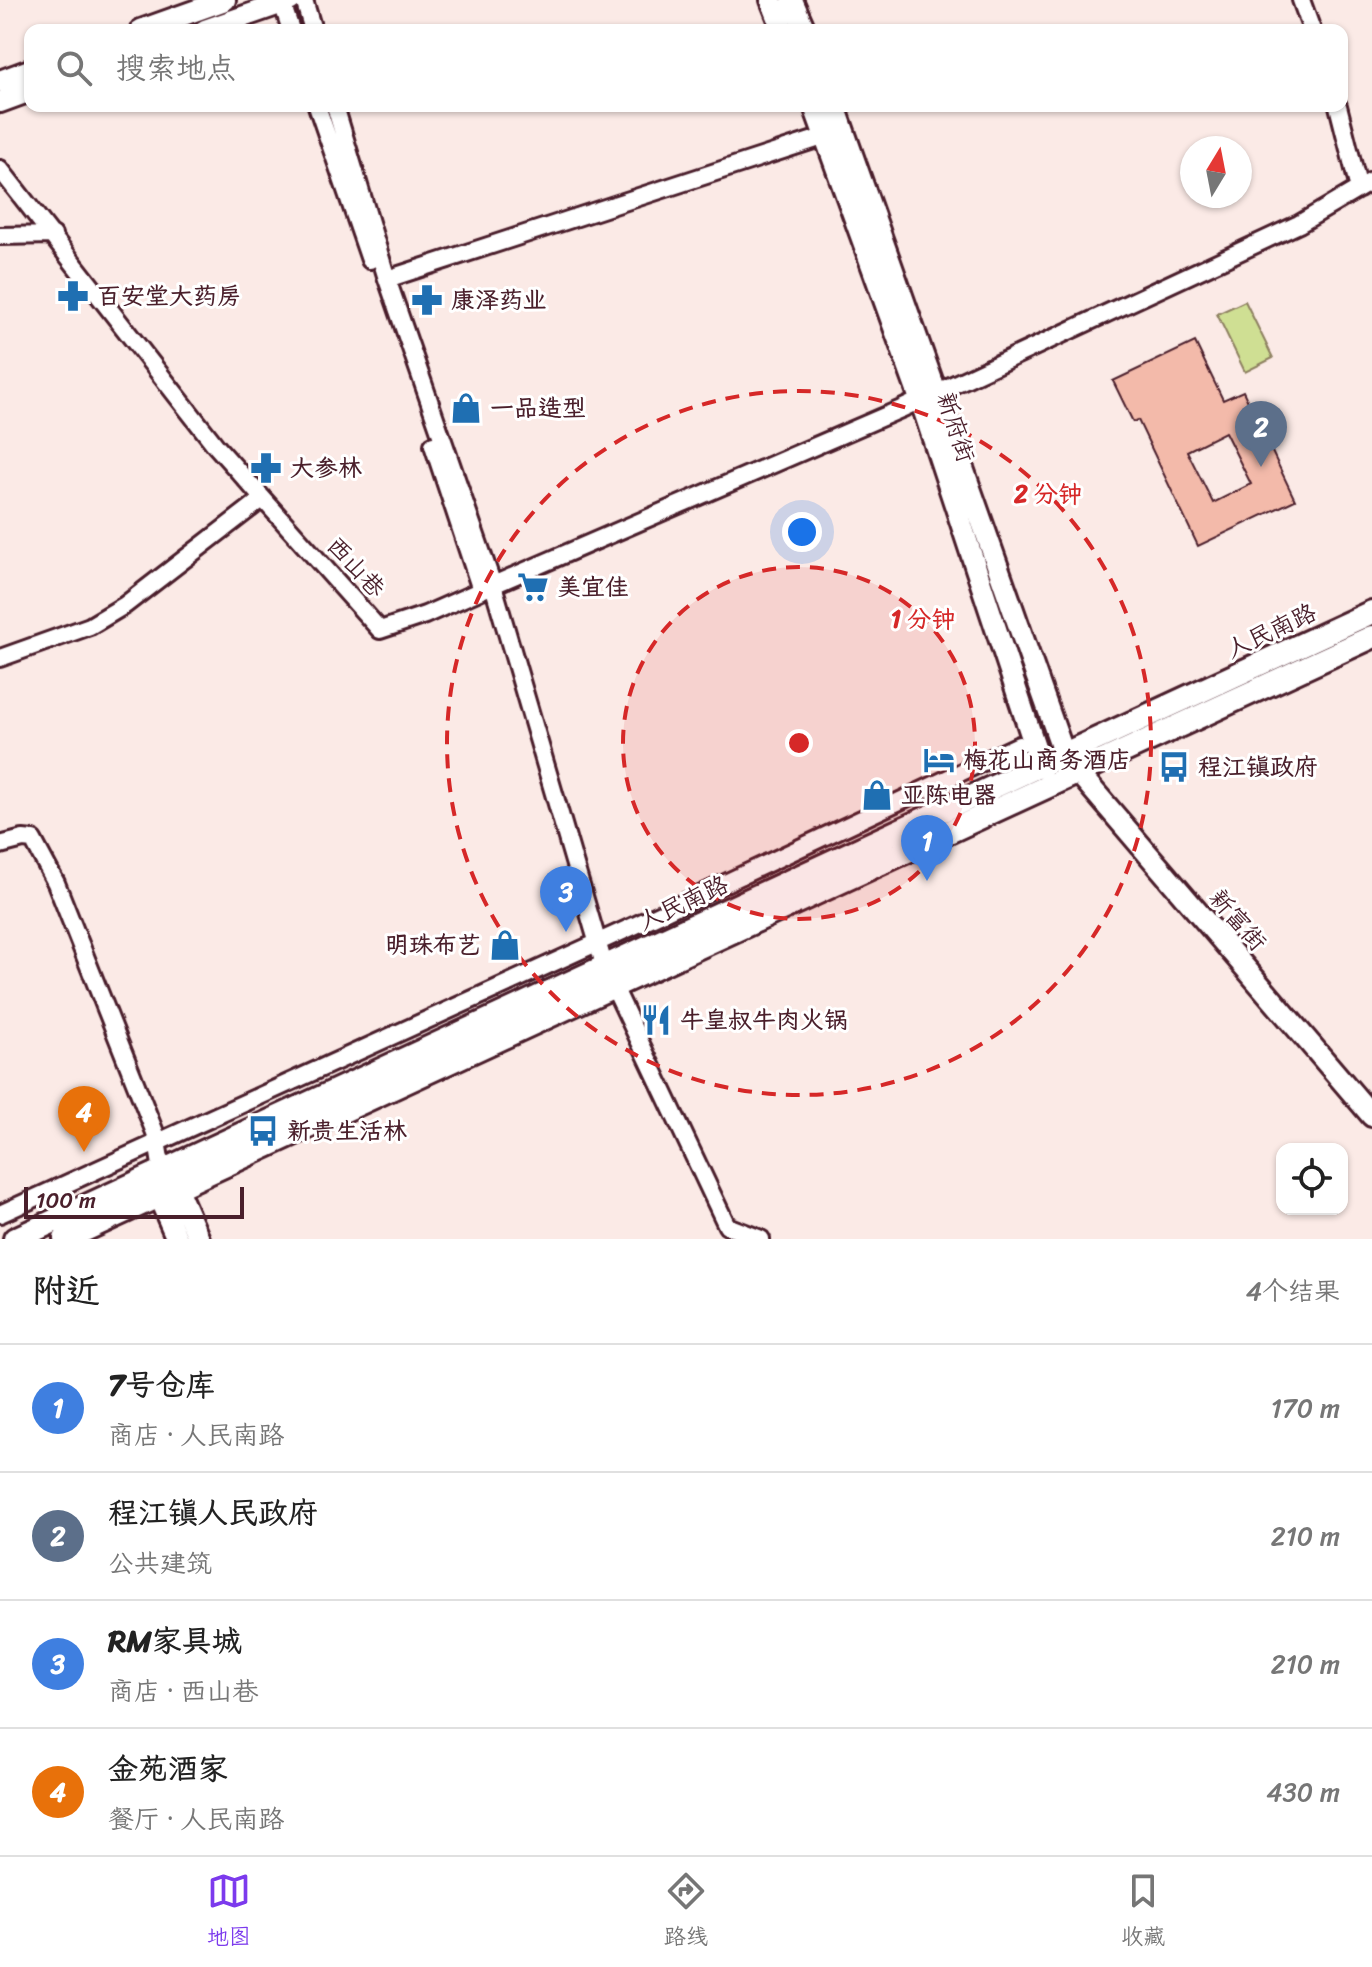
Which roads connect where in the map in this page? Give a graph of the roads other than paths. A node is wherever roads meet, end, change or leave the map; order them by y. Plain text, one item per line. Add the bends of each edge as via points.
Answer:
1 (225, 0) edge
2 (304, 0) edge
3 (771, 0) edge
4 (792, 0) edge
5 (1301, 0) edge
6 (288, 1) edge
7 (158, 24) edge
8 (222, 24) edge
9 (290, 24) edge
10 (311, 24) edge
11 (781, 24) edge
12 (802, 24) edge
13 (1310, 24) edge
14 (24, 72) edge
15 (0, 81) edge
16 (24, 93) edge
17 (0, 102) edge
18 (319, 112) edge
19 (337, 112) edge
20 (816, 112) edge
21 (837, 112) edge
22 (1340, 112) edge
23 (826, 136) junction
24 (0, 169) edge
25 (1366, 185) edge
26 (53, 235) junction
27 (0, 236) edge
28 (387, 279) junction
29 (920, 399) junction
30 (261, 500) junction
31 (487, 587) junction
32 (1372, 612) edge
33 (1372, 637) edge
34 (0, 658) edge
35 (1019, 745) dead end
36 (1071, 765) junction
37 (1042, 768) junction
38 (0, 845) edge
39 (609, 977) junction
40 (1372, 1116) edge
41 (163, 1180) junction
42 (0, 1214) edge
43 (15, 1239) edge
44 (65, 1239) edge
45 (177, 1239) edge
46 (199, 1239) edge
47 (761, 1239) edge

1 - 7 street
2 - 10 street
3 - 11 street
4 - 12 street
5 - 13 street
6 - 8 street
6 - 9 street
14 - 15 street
16 - 17 street
18 - 31 street
19 - 28 street
20 - 23 street, 新府街
21 - 36 street, 新府街
22 - 25 street
23 - 28 street
23 - 29 street, 新府街
24 - 26 street, 西山巷
25 - 29 street via 1299,224
26 - 27 street
26 - 30 street, 西山巷
28 - 31 street
29 - 31 street
29 - 37 street, 新府街
30 - 31 street, 西山巷 via 380,630
30 - 34 street via 114,612 90,626
31 - 39 street
32 - 36 main road, 人民南路
33 - 36 main road, 人民南路
35 - 42 street
36 - 37 main road, 人民南路
36 - 39 main road, 人民南路
36 - 40 street, 新富街
37 - 39 main road, 人民南路
38 - 41 street via 33,840 56,883 156,1135
39 - 41 main road, 人民南路
39 - 47 street via 727,1226
41 - 43 main road, 人民南路
41 - 44 main road, 人民南路
41 - 45 street
41 - 46 street

